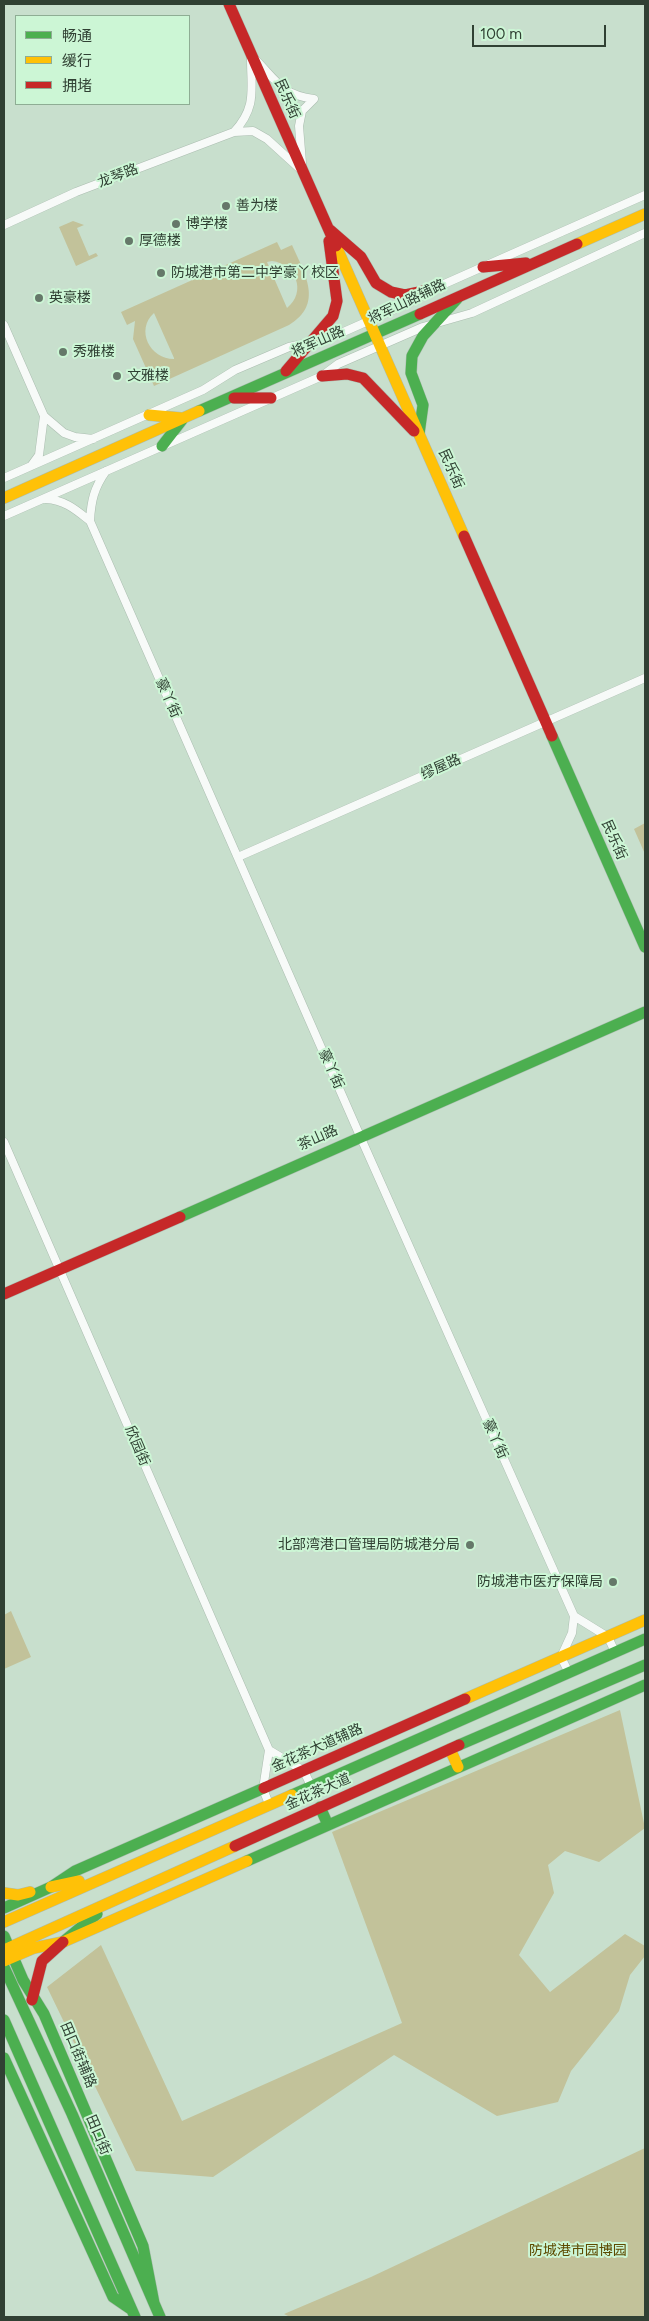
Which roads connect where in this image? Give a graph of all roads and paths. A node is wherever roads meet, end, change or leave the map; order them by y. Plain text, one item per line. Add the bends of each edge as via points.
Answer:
1 (229, 4) edge
2 (251, 54) junction
3 (234, 132) junction
4 (303, 172) junction
5 (645, 195) edge
6 (645, 214) edge
7 (4, 224) edge
8 (327, 227) junction
9 (645, 233) edge
10 (536, 262) junction
11 (483, 266) junction
12 (433, 289) junction
13 (461, 295) junction
14 (369, 321) junction
15 (434, 324) junction
16 (4, 325) edge
17 (374, 334) junction
18 (312, 342) junction
19 (380, 346) junction
20 (282, 374) junction
21 (322, 376) junction
22 (230, 398) junction
23 (271, 398) junction
24 (148, 415) junction
25 (44, 416) junction
26 (183, 418) junction
27 (419, 435) junction
28 (93, 439) junction
29 (162, 446) junction
30 (31, 466) junction
31 (106, 472) junction
32 (4, 478) edge
33 (4, 498) edge
34 (44, 499) junction
35 (4, 516) edge
36 (90, 521) junction
37 (645, 678) edge
38 (546, 722) junction
39 (238, 857) junction
40 (645, 947) edge
41 (645, 1012) edge
42 (360, 1136) junction
43 (4, 1142) edge
44 (60, 1268) junction
45 (4, 1294) edge
46 (574, 1616) junction
47 (645, 1620) edge
48 (608, 1637) junction
49 (645, 1638) edge
50 (615, 1652) junction
51 (561, 1657) junction
52 (645, 1664) edge
53 (569, 1673) junction
54 (624, 1674) junction
55 (645, 1684) edge
56 (631, 1691) junction
57 (450, 1749) junction
58 (269, 1750) junction
59 (458, 1767) junction
60 (304, 1770) junction
61 (311, 1786) junction
62 (263, 1789) junction
63 (269, 1804) junction
64 (320, 1807) junction
65 (328, 1825) junction
66 (110, 1875) junction
67 (51, 1887) junction
68 (4, 1893) edge
69 (113, 1900) junction
70 (4, 1908) edge
71 (4, 1922) edge
72 (4, 1936) edge
73 (63, 1942) junction
74 (7, 1954) edge
75 (4, 1967) edge
76 (32, 1995) junction
77 (4, 2020) edge
78 (4, 2029) edge
79 (34, 2032) junction
80 (14, 2042) junction
81 (4, 2058) edge
82 (84, 2108) junction
83 (72, 2114) junction
84 (89, 2228) junction
85 (154, 2303) junction
86 (133, 2314) edge
87 (160, 2317) edge

1 - 2 main road, 民乐街
2 - 3 street via 251,106 246,119
2 - 4 main road, 民乐街
2 - 4 street via 283,88 297,97 314,99 302,111 299,126
3 - 4 street via 254,131
3 - 7 street, 龙琴路 via 76,192
4 - 8 main road, 民乐街
5 - 11 street, 将军山路辅路
6 - 10 main road, 将军山路
8 - 12 main road via 361,257 376,283 391,292 405,295
8 - 14 main road, 民乐街
8 - 18 main road via 337,300 333,316
9 - 15 street, 将军山路辅路 via 472,313
10 - 11 main road
10 - 13 main road, 将军山路
11 - 12 street, 将军山路辅路
12 - 14 street, 将军山路辅路
13 - 15 main road
13 - 17 main road, 将军山路
14 - 17 main road, 民乐街
14 - 18 street, 将军山路辅路
15 - 19 street, 将军山路辅路
15 - 27 main road via 415,346 412,356 411,373 423,404
16 - 25 street
17 - 19 main road, 民乐街
17 - 20 main road, 将军山路
18 - 20 main road
18 - 24 street, 将军山路辅路 via 289,347 244,366 203,390
19 - 21 street, 将军山路辅路 via 338,364
19 - 27 main road, 民乐街
20 - 22 main road, 将军山路
21 - 23 street, 将军山路辅路
21 - 27 main road via 339,372 356,374 370,382
22 - 23 main road
22 - 26 main road, 将军山路
23 - 29 street, 将军山路辅路
24 - 26 main road
24 - 28 street, 将军山路辅路
25 - 28 street via 64,433
25 - 30 street via 39,455
26 - 29 main road
26 - 33 main road, 将军山路
27 - 38 main road, 民乐街
28 - 30 street, 将军山路辅路
29 - 31 street, 将军山路辅路
30 - 32 street, 将军山路辅路
31 - 34 street, 将军山路辅路
31 - 36 street, 豪丫街 via 96,485
34 - 35 street, 将军山路辅路
34 - 36 street, 豪丫街 via 70,505
36 - 39 street, 豪丫街
37 - 38 street, 缪屋路
38 - 39 street, 缪屋路
38 - 40 main road, 民乐街
39 - 42 street, 豪丫街
41 - 42 main road, 茶山路
42 - 44 main road, 茶山路
42 - 46 street, 豪丫街
43 - 44 street, 欣园街
44 - 45 main road, 茶山路
44 - 58 street, 欣园街
46 - 48 street
46 - 51 street via 572,1633
47 - 48 main road, 金花茶大道辅路
48 - 50 street
48 - 51 main road, 金花茶大道辅路
49 - 50 main road, 金花茶大道
50 - 53 main road, 金花茶大道
51 - 53 street
51 - 60 main road, 金花茶大道辅路
52 - 54 main road, 金花茶大道
53 - 61 main road, 金花茶大道
54 - 56 main road
54 - 57 main road, 金花茶大道
55 - 56 main road
56 - 59 main road
57 - 59 main road
57 - 64 main road, 金花茶大道
58 - 60 street
58 - 62 street
59 - 65 main road
60 - 61 street
60 - 62 main road, 金花茶大道辅路
61 - 63 main road, 金花茶大道
62 - 63 street
62 - 67 main road, 金花茶大道辅路 via 75,1871
63 - 66 main road, 金花茶大道
64 - 65 main road
64 - 69 main road, 金花茶大道
65 - 73 main road
66 - 67 main road
66 - 71 main road, 金花茶大道
67 - 68 main road via 18,1895
67 - 70 main road, 金花茶大道辅路
69 - 73 main road
69 - 74 main road, 金花茶大道
72 - 74 main road, 田口街辅路
73 - 74 main road
73 - 76 main road via 42,1961
74 - 76 main road, 田口街辅路
75 - 79 main road, 田口街
76 - 79 main road
76 - 82 main road, 田口街辅路 via 44,2014
77 - 80 main road
78 - 80 main road
79 - 83 main road, 田口街
80 - 84 main road
81 - 84 main road
82 - 83 main road
82 - 85 main road, 田口街辅路 via 143,2246
83 - 85 main road, 田口街
84 - 86 main road
85 - 87 main road, 田口街

